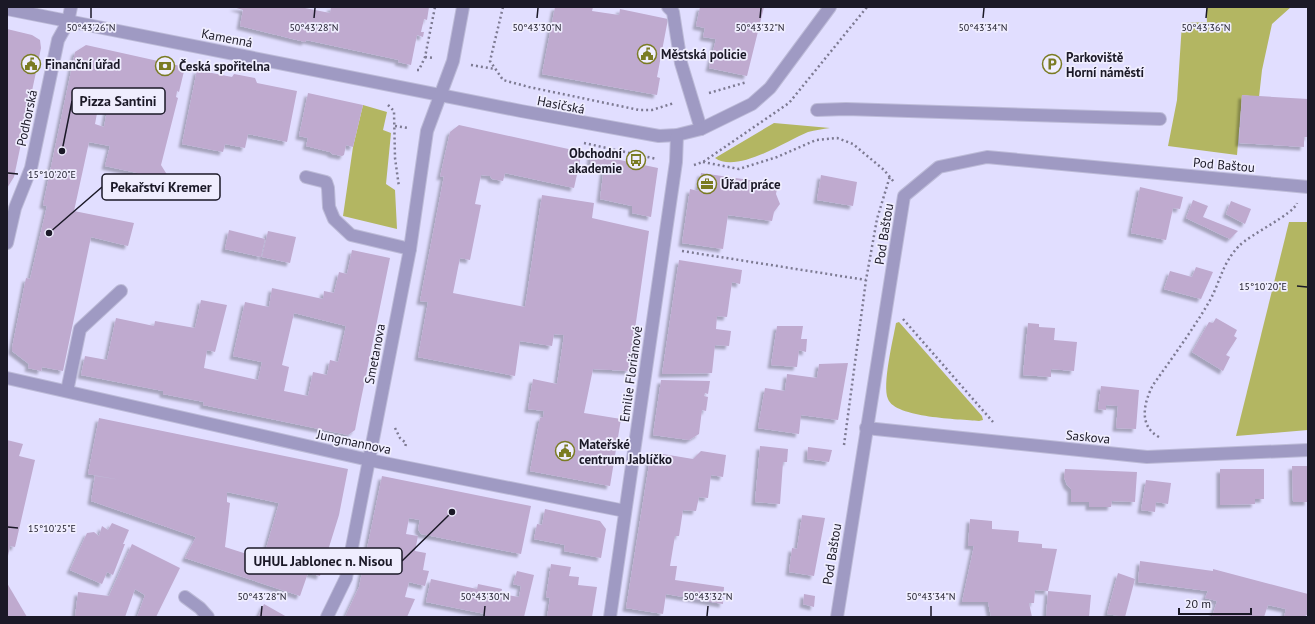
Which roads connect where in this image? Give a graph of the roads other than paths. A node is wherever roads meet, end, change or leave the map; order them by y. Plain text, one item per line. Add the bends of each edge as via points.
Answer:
1 (71, 7) edge
2 (463, 7) edge
3 (668, 7) edge
4 (830, 7) edge
5 (7, 9) edge
6 (68, 22) junction
7 (441, 94) junction
8 (817, 110) dead end
9 (1160, 119) dead end
10 (701, 128) junction
11 (677, 135) junction
12 (306, 177) dead end
13 (1304, 186) edge
14 (8, 230) edge
15 (7, 242) edge
16 (410, 249) junction
17 (121, 291) dead end
18 (7, 378) edge
19 (73, 392) junction
20 (866, 428) junction
21 (1308, 450) edge
22 (369, 460) junction
23 (625, 511) junction
24 (185, 598) dead end
25 (208, 617) edge
26 (327, 617) edge
27 (610, 617) edge
28 (837, 617) edge

1 - 6 street, Podhorská
2 - 7 street, Smetanova via 453,62
3 - 10 street via 673,12 681,63
4 - 10 street, Hasičská via 770,88 752,104
5 - 6 street, Kamenná
6 - 7 street, Kamenná
6 - 14 street, Podhorská via 58,40 31,168
7 - 11 street, Hasičská via 658,136
7 - 16 street, Smetanova via 427,131
8 - 9 street
10 - 11 street, Hasičská
11 - 23 street, Emilie Floriánové via 676,162 664,249
12 - 16 street via 326,182 329,207 334,219 351,235
13 - 20 street, Pod Baštou via 987,157 939,167 904,196
14 - 15 street, Podhorská
16 - 22 street, Smetanova
17 - 19 street via 80,329
18 - 19 street, Jungmannova
19 - 22 street, Jungmannova
20 - 21 street, Saskova via 1147,457
20 - 28 street, Pod Baštou
22 - 23 street, Jungmannova
22 - 26 street, Smetanova via 346,578
23 - 27 street, Emilie Floriánové
24 - 25 street

